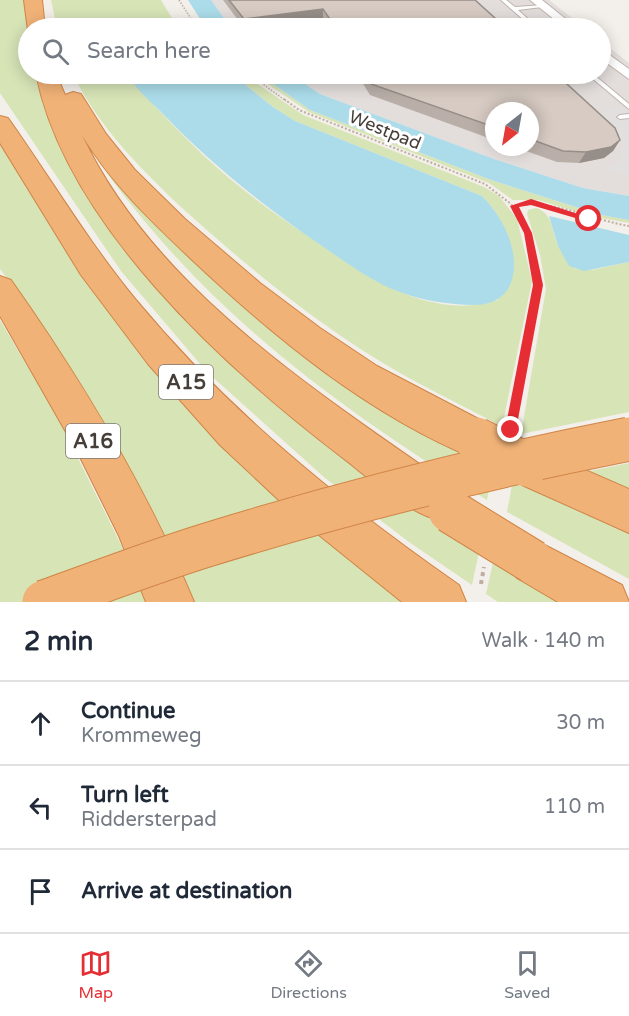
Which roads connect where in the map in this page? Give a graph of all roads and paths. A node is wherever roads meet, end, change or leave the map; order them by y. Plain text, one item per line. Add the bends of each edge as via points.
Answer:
1 (179, 0) edge
2 (503, 0) edge
3 (538, 3) edge
4 (513, 9) junction
5 (191, 18) edge
6 (524, 18) edge
7 (558, 18) edge
8 (611, 61) edge
9 (629, 75) edge
10 (49, 84) edge
11 (65, 84) edge
12 (263, 84) edge
13 (602, 84) edge
14 (629, 107) edge
15 (629, 116) edge
16 (620, 117) dead end
17 (0, 123) edge
18 (514, 206) junction
19 (629, 226) edge
20 (0, 289) edge
21 (493, 435) junction
22 (629, 439) edge
23 (629, 511) edge
24 (486, 559) dead end
25 (450, 592) edge
26 (44, 602) edge
27 (170, 602) edge
28 (605, 602) edge

1 - 5 path
2 - 4 lane
3 - 4 lane
3 - 7 street
4 - 6 lane
8 - 9 street
10 - 28 highway, A15, bridge via 81,160 112,211 150,259 269,376 450,511
11 - 21 highway via 81,117 120,170 159,213 225,272 351,369
12 - 18 path, Westpad via 299,110 485,184
13 - 14 lane
15 - 16 lane
17 - 25 highway, A15 via 125,311 216,415 357,538
18 - 19 path via 524,202 541,204
18 - 21 path via 528,233 538,285
20 - 27 highway, A16 via 98,451
21 - 23 highway, bridge via 537,470
22 - 26 highway, bridge via 469,472 347,505 205,545
24 - 25 path

